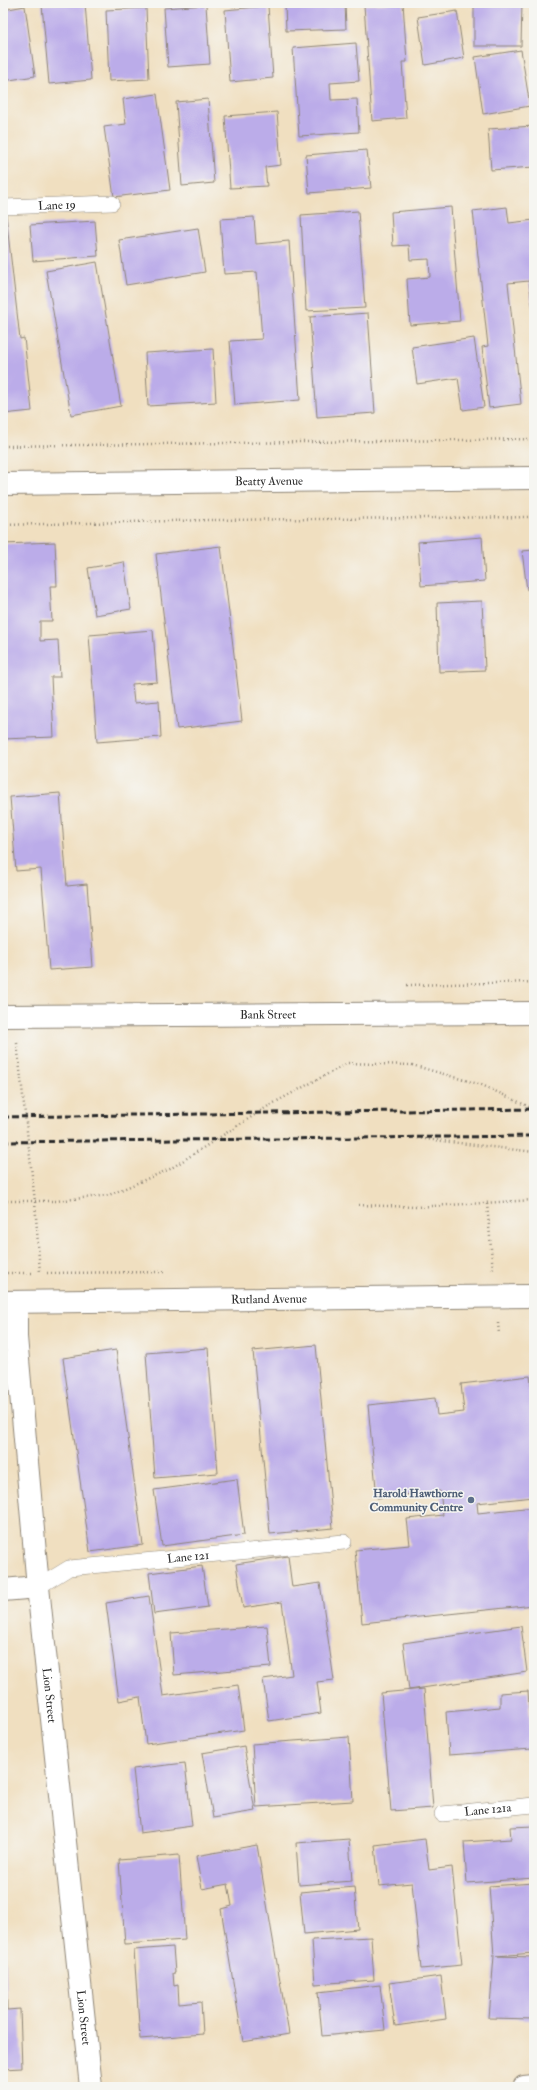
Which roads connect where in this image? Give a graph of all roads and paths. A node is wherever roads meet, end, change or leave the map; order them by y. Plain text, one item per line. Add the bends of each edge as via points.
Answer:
1 (112, 202) dead end
2 (3, 207) edge
3 (534, 439) edge
4 (3, 446) edge
5 (534, 478) edge
6 (3, 484) edge
7 (534, 517) edge
8 (3, 525) edge
9 (534, 982) edge
10 (407, 985) dead end
11 (534, 1013) edge
12 (3, 1016) edge
13 (16, 1038) dead end
14 (534, 1109) edge
15 (417, 1138) dead end
16 (534, 1152) edge
17 (534, 1200) edge
18 (3, 1201) edge
19 (35, 1202) junction
20 (359, 1206) dead end
21 (40, 1273) dead end
22 (534, 1296) edge
23 (10, 1302) edge
24 (344, 1542) dead end
25 (38, 1586) junction
26 (3, 1590) edge
27 (534, 1805) edge
28 (442, 1814) dead end
29 (534, 2086) edge
30 (91, 2087) edge
31 (524, 2087) edge

1 - 2 lane, Lane 19
3 - 4 path
5 - 6 street, Beatty Avenue
7 - 8 path
9 - 10 path
11 - 12 street, Bank Street
13 - 19 path
14 - 19 path via 482,1084 412,1065 348,1064 270,1105 170,1169 109,1195
15 - 16 path
17 - 20 path via 415,1207
18 - 19 path
19 - 21 path
22 - 23 street, Rutland Avenue
23 - 25 street, Lion Street via 16,1337
24 - 25 lane, Lane 121 via 69,1568
25 - 26 street
25 - 30 street, Lion Street
27 - 28 lane, Lane 121a
29 - 31 street

